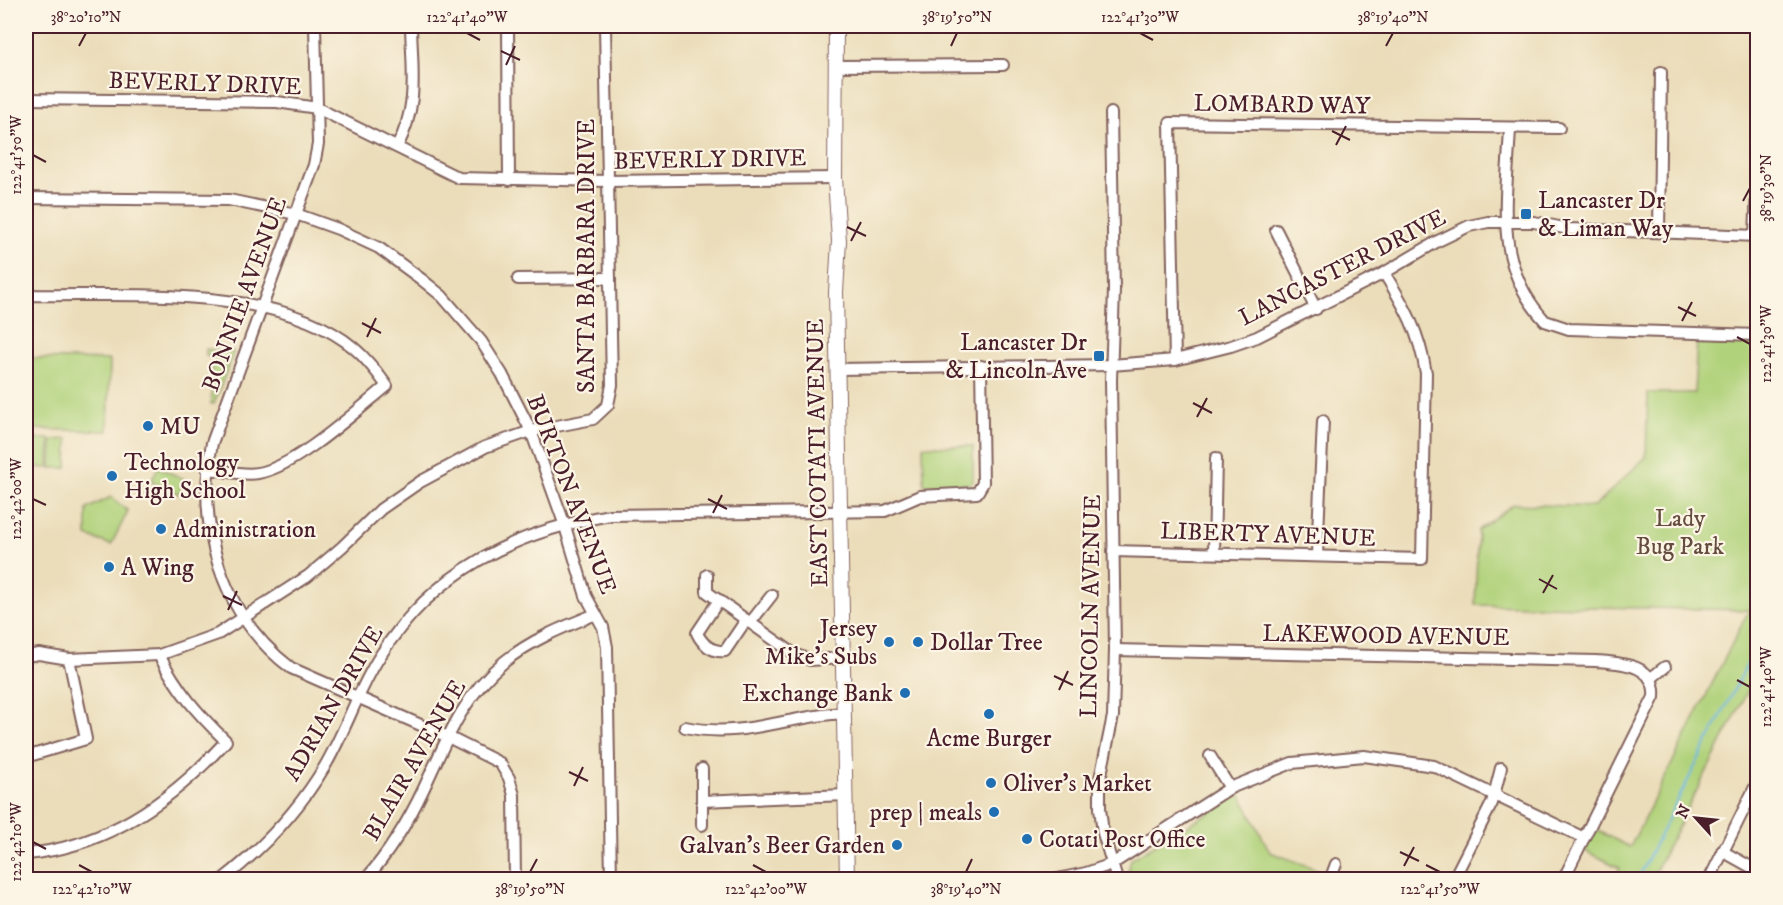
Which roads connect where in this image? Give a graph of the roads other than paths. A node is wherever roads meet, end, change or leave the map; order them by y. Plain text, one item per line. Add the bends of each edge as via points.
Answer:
1 (315, 26) edge
2 (411, 26) edge
3 (508, 26) edge
4 (605, 26) edge
5 (837, 26) edge
6 (1003, 64) dead end
7 (837, 66) junction
8 (1661, 72) dead end
9 (26, 99) edge
10 (317, 108) junction
11 (1111, 113) dead end
12 (1510, 128) junction
13 (1559, 128) dead end
14 (397, 147) junction
15 (1758, 166) edge
16 (835, 178) junction
17 (509, 180) junction
18 (608, 181) junction
19 (26, 198) edge
20 (296, 214) junction
21 (1506, 221) junction
22 (1276, 230) dead end
23 (1659, 232) junction
24 (1756, 236) edge
25 (1384, 273) junction
26 (610, 278) junction
27 (518, 279) dead end
28 (26, 295) edge
29 (261, 306) junction
30 (1316, 309) junction
31 (1758, 335) edge
32 (1175, 360) junction
33 (1111, 365) junction
34 (981, 366) junction
35 (838, 369) junction
36 (1323, 420) dead end
37 (531, 431) junction
38 (1216, 458) dead end
39 (207, 468) junction
40 (840, 511) junction
41 (564, 523) junction
42 (1113, 550) junction
43 (1214, 553) junction
44 (1317, 556) junction
45 (707, 575) dead end
46 (772, 595) dead end
47 (719, 600) junction
48 (596, 614) junction
49 (244, 617) junction
50 (748, 622) junction
51 (1115, 650) junction
52 (159, 655) junction
53 (26, 656) edge
54 (843, 658) junction
55 (69, 659) junction
56 (1665, 667) dead end
57 (1650, 679) junction
58 (357, 698) junction
59 (844, 713) junction
60 (685, 727) dead end
61 (448, 737) junction
62 (1210, 756) dead end
63 (26, 757) edge
64 (1501, 768) dead end
65 (702, 770) dead end
66 (1758, 781) edge
67 (1230, 788) junction
68 (1496, 793) junction
69 (846, 795) junction
70 (702, 801) junction
71 (702, 825) dead end
72 (1584, 838) junction
73 (1722, 851) junction
74 (26, 854) edge
75 (1112, 864) junction
76 (1336, 864) dead end
77 (1758, 871) edge
78 (222, 879) edge
79 (365, 879) edge
80 (515, 879) edge
81 (611, 879) edge
82 (847, 879) edge
83 (1053, 879) edge
84 (1117, 879) edge
85 (1330, 879) edge
86 (1453, 879) edge
87 (1563, 879) edge
88 (1709, 879) edge

1 - 10 street, BONNIE AVENUE
2 - 14 street via 412,107
3 - 17 street
4 - 18 street, SANTA BARBARA DRIVE
5 - 7 main road, EAST COTATI AVENUE
6 - 7 street
7 - 16 main road, EAST COTATI AVENUE
8 - 23 street
9 - 10 street, BEVERLY DRIVE via 277,102
10 - 14 street, BEVERLY DRIVE
10 - 20 street, BONNIE AVENUE via 314,165
11 - 33 street, LINCOLN AVENUE
12 - 13 street, LOMBARD WAY
12 - 21 street
12 - 32 street, LOMBARD WAY via 1170,123
14 - 17 street, BEVERLY DRIVE via 459,178
15 - 24 street
16 - 18 street, BEVERLY DRIVE
16 - 35 main road, EAST COTATI AVENUE via 839,241
17 - 18 street, BEVERLY DRIVE
18 - 26 street, SANTA BARBARA DRIVE
19 - 20 street, BURTON AVENUE via 229,200
20 - 29 street, BONNIE AVENUE
20 - 37 street, BURTON AVENUE via 379,248 442,296 481,341
21 - 23 street, LANCASTER DRIVE via 1569,229
21 - 25 street, LANCASTER DRIVE via 1468,226
21 - 31 street via 1510,263 1538,314 1553,326
22 - 30 street
23 - 24 street, LANCASTER DRIVE
25 - 30 street, LANCASTER DRIVE
25 - 44 street, LIBERTY AVENUE via 1412,318 1422,345 1426,373 1422,559
26 - 27 street
26 - 37 street, SANTA BARBARA DRIVE via 612,386 608,405 593,419
28 - 29 street via 226,299
29 - 39 street, BONNIE AVENUE via 220,418
29 - 39 street via 294,317 352,347 387,386 274,469 255,474
30 - 32 street, LANCASTER DRIVE via 1240,343
32 - 33 street, LANCASTER DRIVE
33 - 34 street, LANCASTER DRIVE
33 - 42 street, LINCOLN AVENUE
34 - 35 street, LANCASTER DRIVE
34 - 40 street, ADRIAN DRIVE via 982,487 971,494 912,497 885,511
35 - 40 main road, EAST COTATI AVENUE
36 - 44 street
37 - 41 street, BURTON AVENUE
37 - 49 street, SANTA BARBARA DRIVE via 485,447 420,482 381,509 308,576
38 - 43 street
39 - 49 street, BONNIE AVENUE via 206,510 213,551
40 - 41 street, ADRIAN DRIVE via 610,515
40 - 54 main road, EAST COTATI AVENUE
41 - 48 street, BURTON AVENUE via 586,596
41 - 58 street, ADRIAN DRIVE via 512,541 473,563 436,591 381,654
42 - 43 street, LIBERTY AVENUE
42 - 51 street, LINCOLN AVENUE
43 - 44 street, LIBERTY AVENUE
45 - 47 street via 707,592
46 - 50 street
47 - 50 street
47 - 50 street via 697,633 711,648 725,651
48 - 61 street, BLAIR AVENUE via 535,640 502,663 472,695
48 - 81 street, BURTON AVENUE via 607,647
49 - 52 street, SANTA BARBARA DRIVE via 195,645
49 - 58 street, BONNIE AVENUE via 274,655 291,668
50 - 54 street via 802,658
51 - 57 street, LAKEWOOD AVENUE via 1596,661 1633,665
51 - 75 street, LINCOLN AVENUE via 1113,716 1100,778 1103,833
52 - 55 street, SANTA BARBARA DRIVE
52 - 74 street via 175,686 226,741 187,783 129,823 73,845
53 - 55 street, SANTA BARBARA DRIVE
54 - 59 main road, EAST COTATI AVENUE
55 - 63 street via 86,739
56 - 57 street
57 - 72 street via 1655,688 1650,708
58 - 61 street, BONNIE AVENUE
58 - 78 street, ADRIAN DRIVE via 325,766 299,804 265,843
59 - 60 street via 793,718 741,731
59 - 69 main road, EAST COTATI AVENUE
61 - 79 street, BLAIR AVENUE via 400,832
61 - 80 street, BONNIE AVENUE via 500,763 509,778 514,795
62 - 67 street
64 - 68 street
65 - 70 street
66 - 73 street
67 - 68 street via 1292,763 1364,756 1434,766
67 - 75 street
68 - 72 street
68 - 86 street
69 - 70 street
69 - 82 main road, EAST COTATI AVENUE
70 - 71 street
72 - 87 street
73 - 77 street
73 - 88 street
75 - 83 street
75 - 84 street, LINCOLN AVENUE
76 - 85 street

